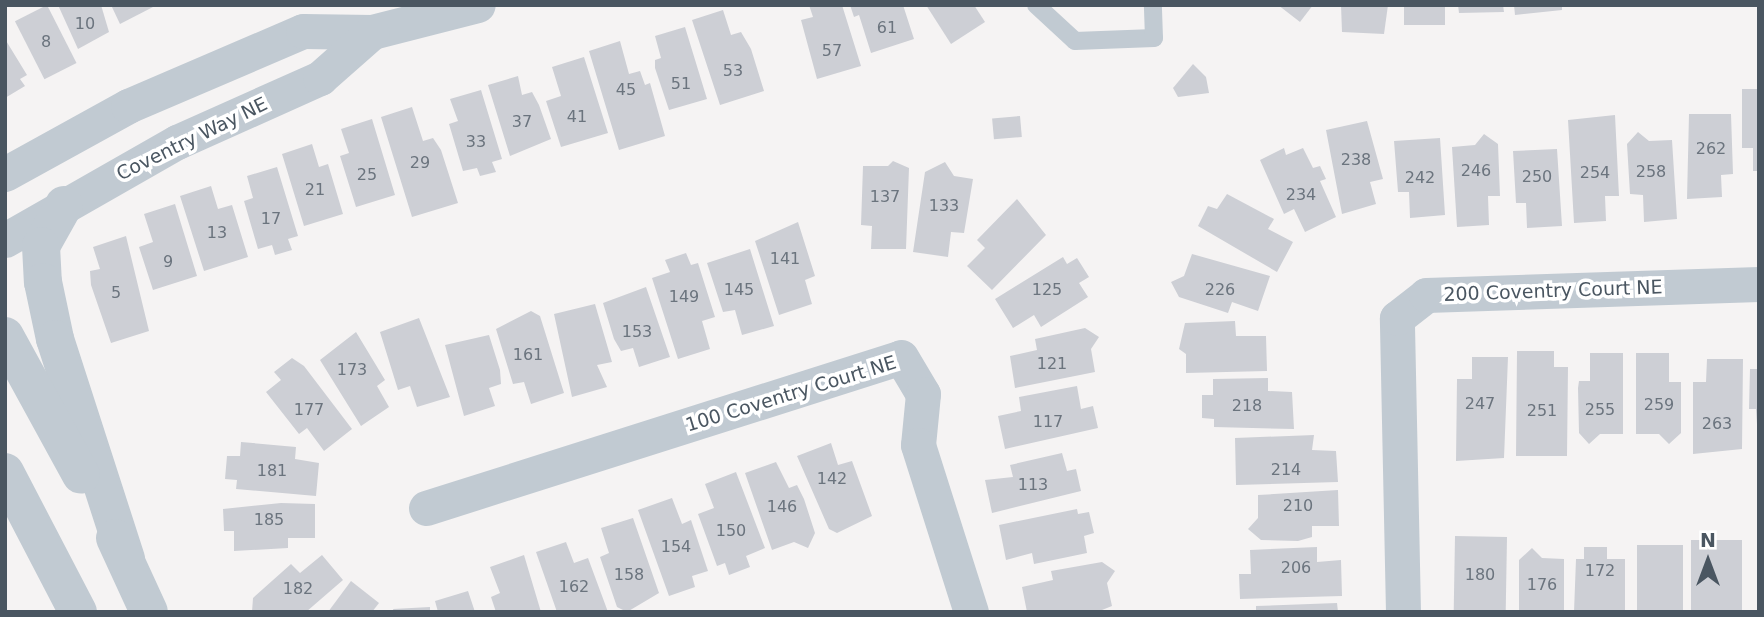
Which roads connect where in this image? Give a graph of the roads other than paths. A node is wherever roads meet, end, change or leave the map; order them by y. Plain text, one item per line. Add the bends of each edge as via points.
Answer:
1 (478, 5) edge
2 (1036, 5) edge
3 (1153, 5) edge
4 (367, 19) edge
5 (5, 174) edge
6 (64, 205) junction
7 (5, 240) edge
8 (1759, 284) edge
9 (5, 335) edge
10 (5, 472) edge
11 (426, 508) dead end
12 (126, 559) junction
13 (78, 612) edge
14 (149, 612) edge
15 (971, 612) edge
16 (1403, 612) edge

1 - 4 street, Coventry Way NE
2 - 3 lane via 1075,41 1154,37
4 - 5 street, Coventry Way NE via 303,31 128,106
4 - 6 street, Coventry Way NE via 320,78 177,142
6 - 7 street, Coventry Way NE
6 - 12 street via 41,246 43,282 55,339
8 - 16 street, 200 Coventry Court NE via 1426,295 1397,318
9 - 12 street
10 - 13 street
11 - 15 street, 100 Coventry Court NE via 901,356 923,394 918,446
12 - 14 street

